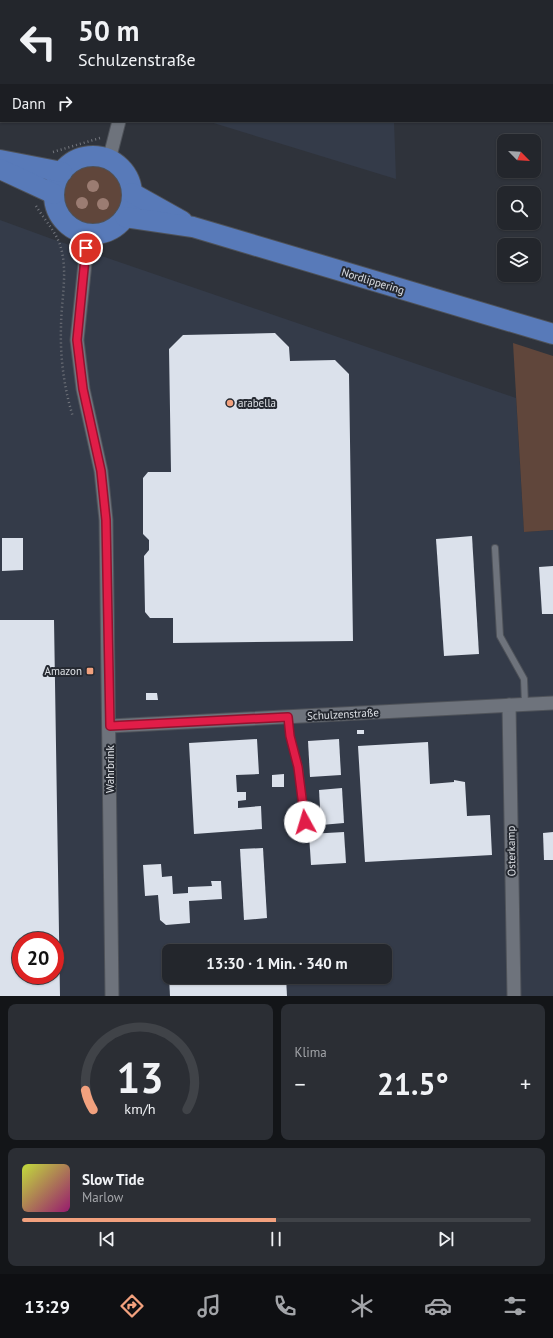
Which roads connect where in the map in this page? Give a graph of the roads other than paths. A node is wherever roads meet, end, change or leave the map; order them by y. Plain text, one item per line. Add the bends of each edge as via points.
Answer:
1 (118, 126) edge
2 (0, 160) edge
3 (109, 160) junction
4 (0, 169) edge
5 (62, 172) junction
6 (36, 176) junction
7 (132, 193) junction
8 (54, 194) junction
9 (125, 217) junction
10 (193, 227) junction
11 (88, 234) junction
12 (553, 334) edge
13 (495, 548) dead end
14 (553, 702) edge
15 (525, 704) junction
16 (509, 705) junction
17 (288, 717) junction
18 (110, 726) junction
19 (305, 822) dead end
20 (112, 996) edge
21 (514, 996) edge

1 - 3 street
2 - 6 main road
3 - 5 main road via 95,156 85,157 76,160
3 - 7 main road via 128,177
4 - 6 main road
5 - 6 main road
5 - 8 main road
6 - 8 main road
7 - 9 main road
7 - 10 main road, Nordlippering
8 - 11 main road via 56,208 65,222 79,232
9 - 10 main road, Nordlippering
9 - 11 main road via 106,232
10 - 12 main road, Nordlippering
11 - 18 street, Wahrbrink via 77,340 84,395 101,471 106,520
13 - 15 lane via 500,636 524,679
14 - 15 street, Schulzenstraße
15 - 16 street, Schulzenstraße
16 - 17 street, Schulzenstraße
16 - 21 street, Osterkamp
17 - 18 street, Schulzenstraße
17 - 19 lane
18 - 20 street, Wahrbrink

